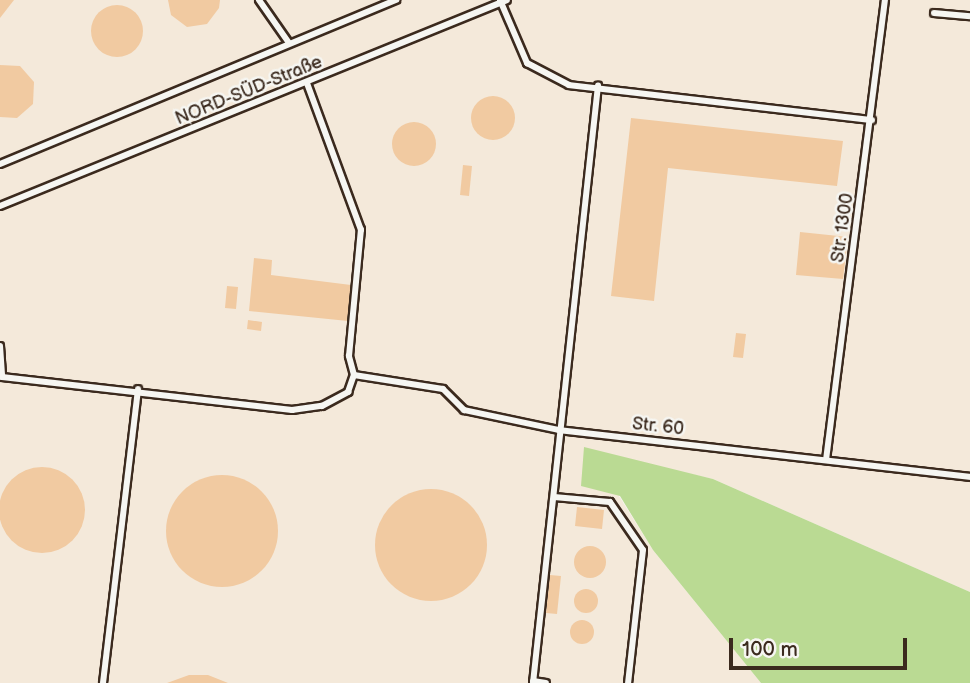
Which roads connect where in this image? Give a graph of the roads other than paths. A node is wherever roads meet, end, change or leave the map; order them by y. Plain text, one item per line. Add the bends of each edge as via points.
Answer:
1 (259, 0) edge
2 (396, 0) edge
3 (885, 0) edge
4 (503, 1) edge
5 (934, 13) dead end
6 (970, 16) edge
7 (289, 43) junction
8 (307, 83) junction
9 (598, 86) junction
10 (872, 120) junction
11 (0, 164) edge
12 (0, 206) edge
13 (0, 346) edge
14 (354, 375) junction
15 (138, 389) junction
16 (559, 430) junction
17 (826, 460) junction
18 (970, 477) edge
19 (554, 497) junction
20 (533, 682) edge
21 (103, 683) edge
22 (546, 683) edge
23 (628, 683) edge

1 - 7 lane
2 - 7 lane
3 - 10 lane, Str. 1300
4 - 8 lane, NORD-SÜD-Straße
4 - 9 lane via 527,63 569,85
5 - 6 lane
7 - 11 lane
8 - 12 lane, NORD-SÜD-Straße
8 - 14 lane via 361,230 349,356
9 - 10 lane
9 - 16 lane
10 - 17 lane, Str. 1300
13 - 15 lane via 2,377
14 - 15 lane via 348,392 322,406 292,410
14 - 16 lane, Str. 60 via 443,389 464,410
15 - 21 lane
16 - 17 lane, Str. 60
16 - 19 lane
17 - 18 lane, Str. 60
19 - 20 lane
19 - 23 lane via 610,502 643,550
20 - 22 lane

